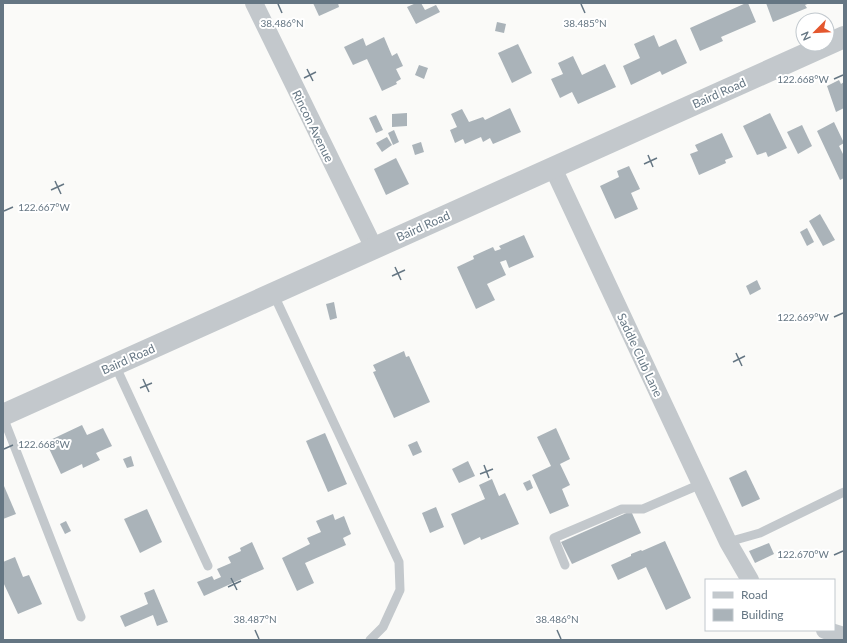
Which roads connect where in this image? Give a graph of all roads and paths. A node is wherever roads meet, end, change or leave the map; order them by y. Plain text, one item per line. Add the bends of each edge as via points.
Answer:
1 (254, 3) edge
2 (844, 37) edge
3 (552, 168) junction
4 (374, 248) junction
5 (273, 293) junction
6 (115, 365) junction
7 (3, 416) edge
8 (701, 484) junction
9 (844, 492) edge
10 (728, 542) junction
11 (565, 565) dead end
12 (208, 566) dead end
13 (749, 579) edge
14 (81, 616) dead end
15 (828, 631) edge
16 (844, 636) edge
17 (370, 640) edge

1 - 4 street, Rincon Avenue
2 - 3 street, Baird Road
3 - 4 street, Baird Road
3 - 8 street, Saddle Club Lane
4 - 5 street, Baird Road
5 - 6 street, Baird Road
5 - 17 lane via 399,562 400,590 383,627
6 - 7 street, Baird Road
6 - 12 lane
7 - 14 lane
8 - 10 street, Saddle Club Lane
8 - 11 lane via 643,509 622,509 554,538
9 - 10 lane via 760,533
10 - 13 street, Saddle Club Lane
15 - 16 street

